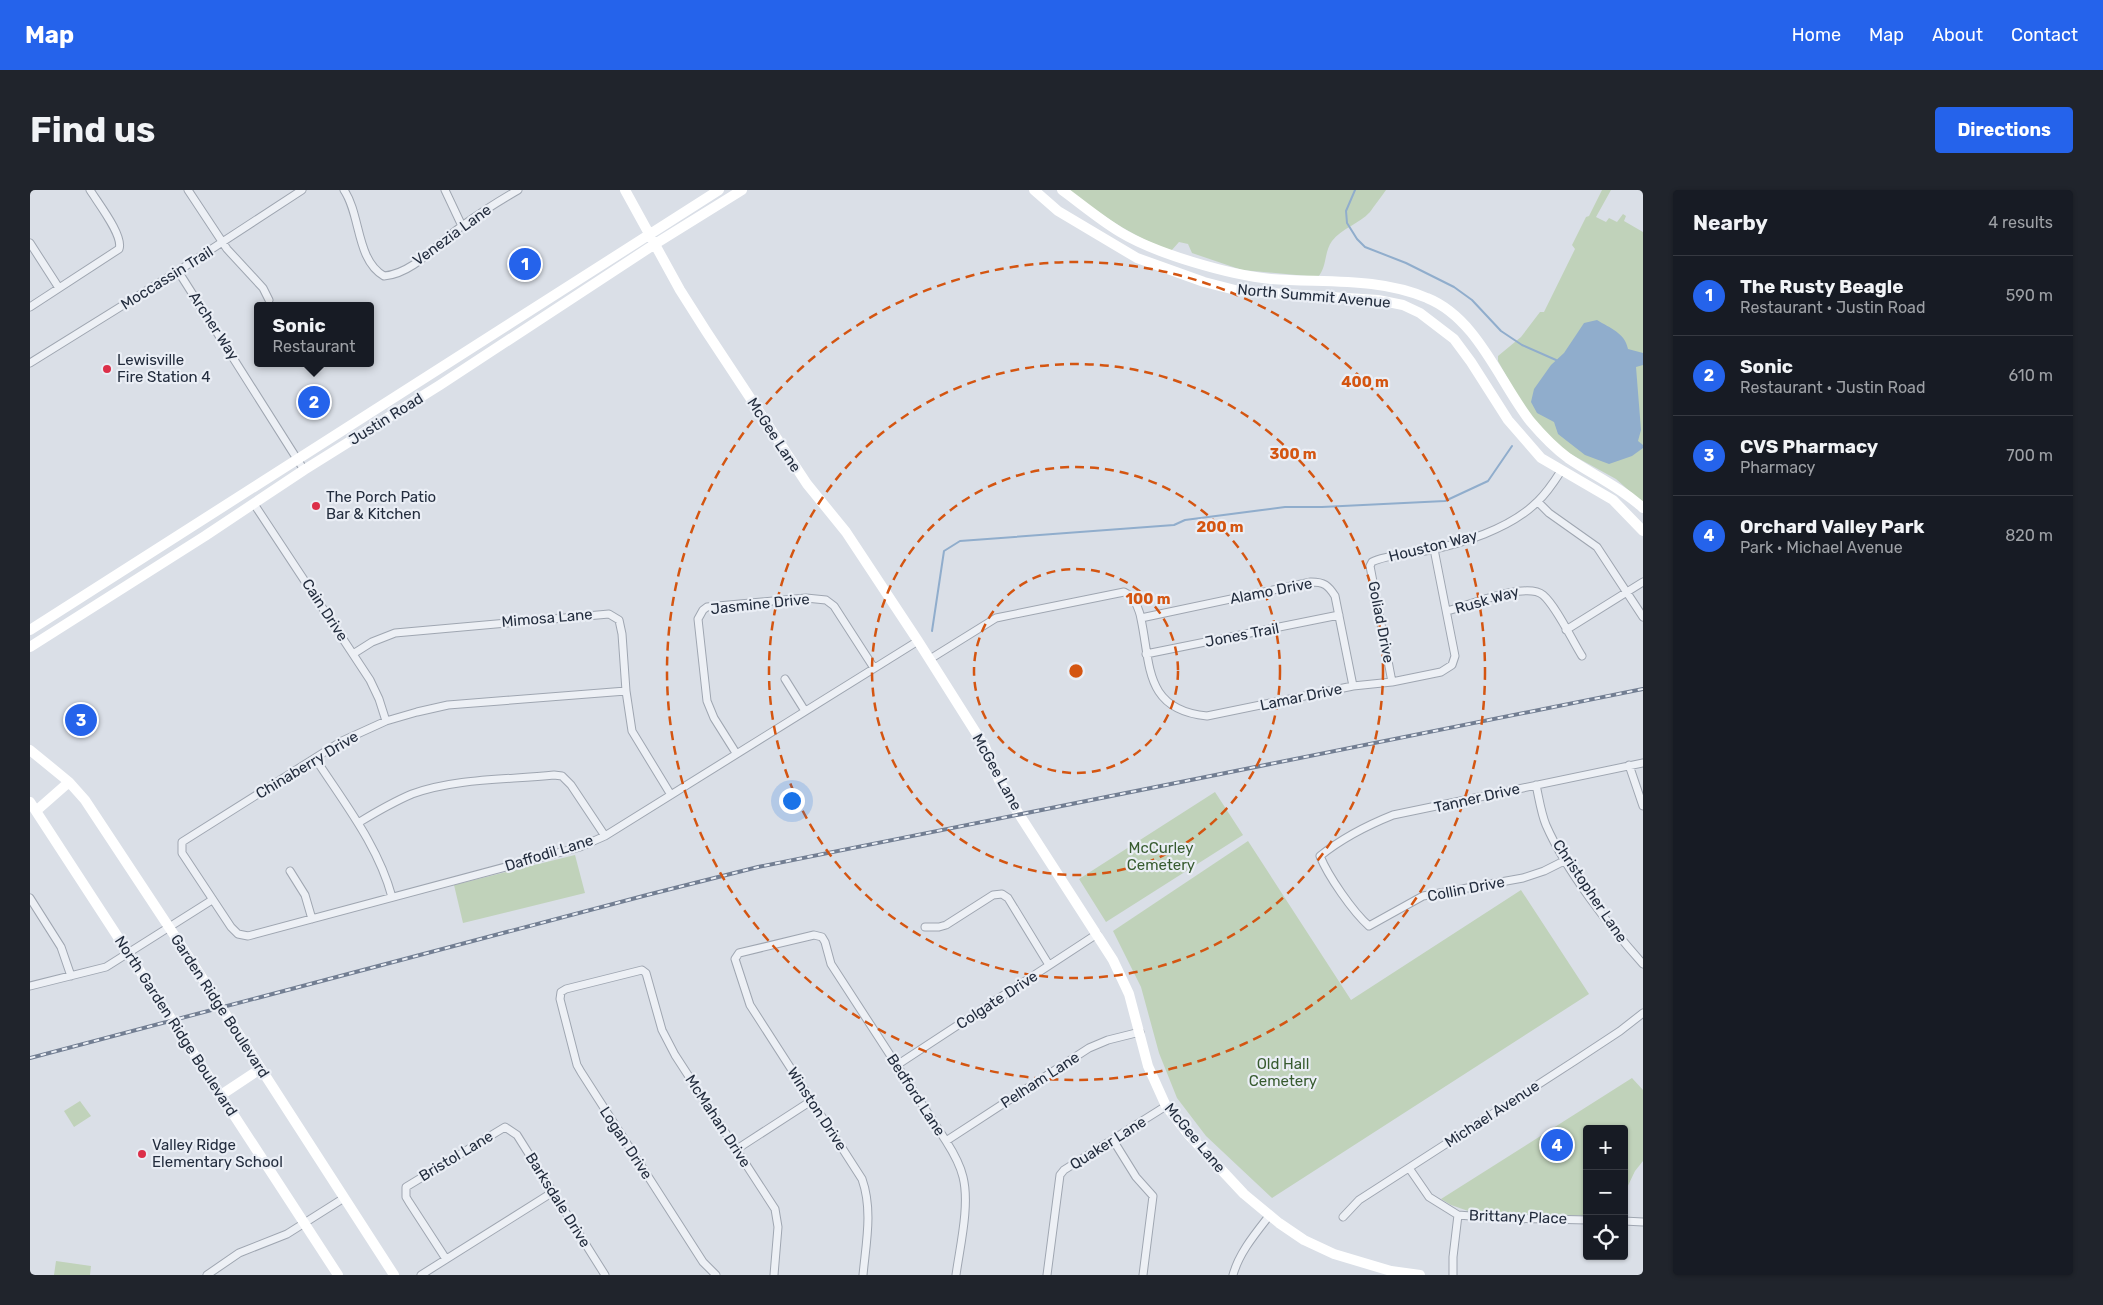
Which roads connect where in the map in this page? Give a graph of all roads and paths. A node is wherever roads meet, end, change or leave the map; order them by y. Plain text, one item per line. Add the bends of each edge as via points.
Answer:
1 (90, 190) edge
2 (188, 190) edge
3 (302, 190) edge
4 (344, 190) edge
5 (445, 190) edge
6 (518, 190) edge
7 (625, 190) edge
8 (719, 190) edge
9 (742, 190) edge
10 (1034, 190) edge
11 (1062, 190) edge
12 (292, 193) edge
13 (462, 226) junction
14 (650, 233) junction
15 (223, 242) junction
16 (30, 243) edge
17 (655, 244) junction
18 (1178, 256) junction
19 (178, 271) junction
20 (1171, 271) junction
21 (1330, 282) junction
22 (59, 288) junction
23 (1329, 297) junction
24 (270, 300) dead end
25 (30, 307) edge
26 (484, 339) junction
27 (492, 351) junction
28 (1489, 357) junction
29 (30, 363) edge
30 (1475, 367) junction
31 (1568, 457) junction
32 (297, 459) junction
33 (304, 470) junction
34 (1561, 471) junction
35 (1538, 502) junction
36 (254, 504) junction
37 (1643, 508) edge
38 (197, 524) junction
39 (1643, 531) edge
40 (205, 536) junction
41 (1434, 549) junction
42 (1372, 562) joint
43 (1643, 582) edge
44 (1626, 592) junction
45 (90, 593) junction
46 (99, 604) junction
47 (1447, 611) junction
48 (1339, 615) junction
49 (1643, 617) edge
50 (1141, 618) junction
51 (30, 630) edge
52 (1566, 630) junction
53 (918, 641) junction
54 (30, 647) edge
55 (353, 654) junction
56 (1146, 654) junction
57 (1582, 656) dead end
58 (930, 659) junction
59 (874, 668) junction
60 (785, 679) dead end
61 (1392, 682) junction
62 (1354, 686) junction
63 (626, 691) junction
64 (805, 711) junction
65 (386, 721) junction
66 (30, 750) edge
67 (736, 753) junction
68 (315, 758) junction
69 (1643, 763) edge
70 (1629, 766) junction
71 (69, 782) junction
72 (1536, 785) junction
73 (670, 794) junction
74 (33, 806) edge
75 (1643, 806) edge
76 (358, 823) junction
77 (605, 836) junction
78 (181, 847) joint
79 (1566, 860) junction
80 (290, 870) dead end
81 (392, 897) junction
82 (30, 898) edge
83 (212, 900) junction
84 (312, 918) junction
85 (1369, 926) joint
86 (926, 927) dead end
87 (169, 928) junction
88 (1098, 934) junction
89 (814, 935) joint
90 (128, 953) junction
91 (1643, 964) edge
92 (1049, 965) junction
93 (71, 976) junction
94 (30, 986) edge
95 (560, 999) joint
96 (1643, 1013) edge
97 (1140, 1032) junction
98 (897, 1066) junction
99 (260, 1069) junction
100 (221, 1095) junction
101 (811, 1100) junction
102 (1166, 1106) junction
103 (508, 1128) joint
104 (1113, 1140) junction
105 (946, 1141) junction
106 (737, 1149) junction
107 (1409, 1168) junction
108 (553, 1192) junction
109 (344, 1198) junction
110 (1458, 1214) junction
111 (1269, 1216) junction
112 (1343, 1217) dead end
113 (1583, 1220) edge
114 (1628, 1221) edge
115 (1643, 1222) edge
116 (304, 1223) junction
117 (446, 1259) junction
118 (207, 1275) edge
119 (338, 1275) edge
120 (394, 1275) edge
121 (421, 1275) edge
122 (606, 1275) edge
123 (716, 1275) edge
124 (774, 1275) edge
125 (863, 1275) edge
126 (956, 1275) edge
127 (1047, 1275) edge
128 (1143, 1275) edge
129 (1234, 1275) edge
130 (1420, 1275) edge
131 (1453, 1275) edge

1 - 22 street via 119,236 121,245 117,251
2 - 15 street
3 - 12 street, Moccassin Trail
4 - 13 street, Venezia Lane via 353,204 361,242 377,272 384,276 401,271 433,251
5 - 13 street
6 - 13 street, Venezia Lane
7 - 14 main road, McGee Lane
8 - 14 main road, Justin Road
9 - 17 main road, Justin Road
10 - 20 main road, North Summit Avenue via 1058,211 1108,242
11 - 18 main road, North Summit Avenue via 1120,232
12 - 15 street, Moccassin Trail
14 - 17 main road, McGee Lane
14 - 26 main road, Justin Road
15 - 19 street, Moccassin Trail
15 - 24 street
16 - 22 street
17 - 27 main road, Justin Road
17 - 53 main road, McGee Lane via 698,318 794,465 846,532
18 - 20 main road
18 - 21 main road, North Summit Avenue via 1220,269 1270,278
19 - 29 street, Moccassin Trail
19 - 32 street, Archer Way
20 - 23 main road, North Summit Avenue via 1238,291
21 - 23 main road
21 - 28 main road, North Summit Avenue via 1381,284 1430,299 1468,329
22 - 25 street
23 - 30 main road, North Summit Avenue via 1378,300 1403,305 1420,313 1454,339
26 - 27 main road
26 - 32 main road, Justin Road
27 - 33 main road, Justin Road
28 - 30 main road
28 - 31 main road, North Summit Avenue via 1529,419
30 - 34 main road, North Summit Avenue via 1524,440 1541,458
31 - 34 main road
31 - 37 main road, North Summit Avenue via 1629,495
32 - 33 street, Archer Way
32 - 38 main road, Justin Road
33 - 36 main road, Justin Road
34 - 35 street, Houston Way
34 - 39 main road, North Summit Avenue via 1613,500
35 - 41 street, Houston Way via 1483,535
35 - 44 street via 1597,547
36 - 40 main road, Justin Road
36 - 55 street, Cain Drive
38 - 40 main road
38 - 45 main road, Justin Road
40 - 46 main road, Justin Road
41 - 42 street, Houston Way
41 - 47 street, Lamar Drive
42 - 61 street, Goliad Drive via 1370,566
43 - 44 street
44 - 49 street
44 - 52 street
45 - 46 main road
45 - 51 main road, Justin Road
46 - 54 main road, Justin Road
47 - 52 street, Rusk Way via 1528,589 1542,594
47 - 61 street, Lamar Drive via 1455,656 1452,666 1441,672
48 - 50 street, Alamo Drive via 1330,588 1322,582 1311,582
48 - 56 street, Jones Trail
48 - 62 street, Alamo Drive
50 - 56 street, Lamar Drive
50 - 58 street, Lamar Drive via 1133,597 1124,592 1112,594 996,618
52 - 57 street, Rusk Way
53 - 58 main road, McGee Lane
53 - 59 street, Daffodil Lane
55 - 63 street, Mimosa Lane via 395,633 609,614 619,620
55 - 65 street, Cain Drive via 370,680
56 - 62 street, Lamar Drive via 1157,691 1165,700 1191,715 1207,716
58 - 88 main road, McGee Lane via 984,747 1017,811
59 - 64 street, Daffodil Lane
59 - 67 street, Jasmine Drive via 834,606 826,600 806,598 707,607 698,619 704,691 714,718
60 - 64 street
61 - 62 street, Lamar Drive
63 - 65 street, Chinaberry Drive via 448,706
63 - 73 street, Mimosa Lane via 634,738
64 - 67 street, Daffodil Lane
65 - 68 street, Chinaberry Drive via 342,741
66 - 71 main road, Garden Ridge Boulevard
67 - 73 street, Daffodil Lane
68 - 76 street
68 - 78 street, Chinaberry Drive via 182,842
69 - 70 street, Tanner Drive
70 - 72 street, Tanner Drive
70 - 75 street
71 - 74 main road
71 - 87 main road, Garden Ridge Boulevard via 97,818
72 - 79 street, Christopher Lane via 1546,825
72 - 85 street, Tanner Drive via 1393,815 1320,856 1348,901
73 - 77 street, Daffodil Lane
74 - 90 main road, North Garden Ridge Boulevard
76 - 77 street via 399,800 427,790 468,782 554,775 562,776 571,785
76 - 81 street via 385,872
77 - 81 street, Daffodil Lane via 580,847
78 - 83 street, Daffodil Lane
79 - 85 street, Collin Drive via 1522,878 1423,896
79 - 91 street, Christopher Lane via 1610,925
80 - 84 street via 305,895
81 - 84 street, Daffodil Lane
82 - 93 street via 61,947
83 - 84 street, Daffodil Lane via 235,932 242,935
83 - 87 street
86 - 92 street via 946,925 993,895 1002,894 1008,898
87 - 90 street
87 - 99 main road, Garden Ridge Boulevard
88 - 92 street, Colgate Drive
88 - 97 main road, McGee Lane via 1122,977
89 - 98 street, Bedford Lane via 822,937 831,964
89 - 101 street, Winston Drive via 739,953 735,959 750,1005
90 - 93 street via 106,967
90 - 100 main road, North Garden Ridge Boulevard
92 - 98 street, Colgate Drive
93 - 94 street
95 - 106 street, McMahan Drive via 566,988 642,970 648,978 662,1030
95 - 123 street, Logan Drive via 577,1065 703,1262
96 - 107 street, Michael Avenue
97 - 102 main road, McGee Lane via 1148,1066
97 - 105 street, Pelham Lane via 1089,1048
98 - 105 street, Bedford Lane
99 - 100 main road
99 - 109 main road, Garden Ridge Boulevard
100 - 116 main road, North Garden Ridge Boulevard
101 - 106 street
101 - 125 street, Winston Drive via 854,1164 864,1185 869,1218
102 - 104 street, Quaker Lane
102 - 111 main road, McGee Lane via 1211,1159
103 - 108 street, Barksdale Drive via 517,1135
103 - 117 street, Bristol Lane via 501,1128 415,1180 406,1189 409,1202
104 - 127 street, Quaker Lane via 1060,1175
104 - 128 street via 1136,1177 1153,1196
105 - 126 street, Bedford Lane via 959,1164 964,1188
106 - 124 street, McMahan Drive via 775,1209 778,1227
107 - 110 street, Brittany Place via 1429,1197
107 - 112 street, Michael Avenue via 1359,1200
108 - 117 street
108 - 122 street, Barksdale Drive
109 - 116 street
109 - 120 main road, Garden Ridge Boulevard
110 - 113 street, Brittany Place
110 - 131 street
111 - 129 street via 1244,1250
111 - 130 main road, McGee Lane via 1304,1240 1334,1254 1391,1271
114 - 115 street
116 - 118 street via 239,1254
116 - 119 main road, North Garden Ridge Boulevard
117 - 121 street

